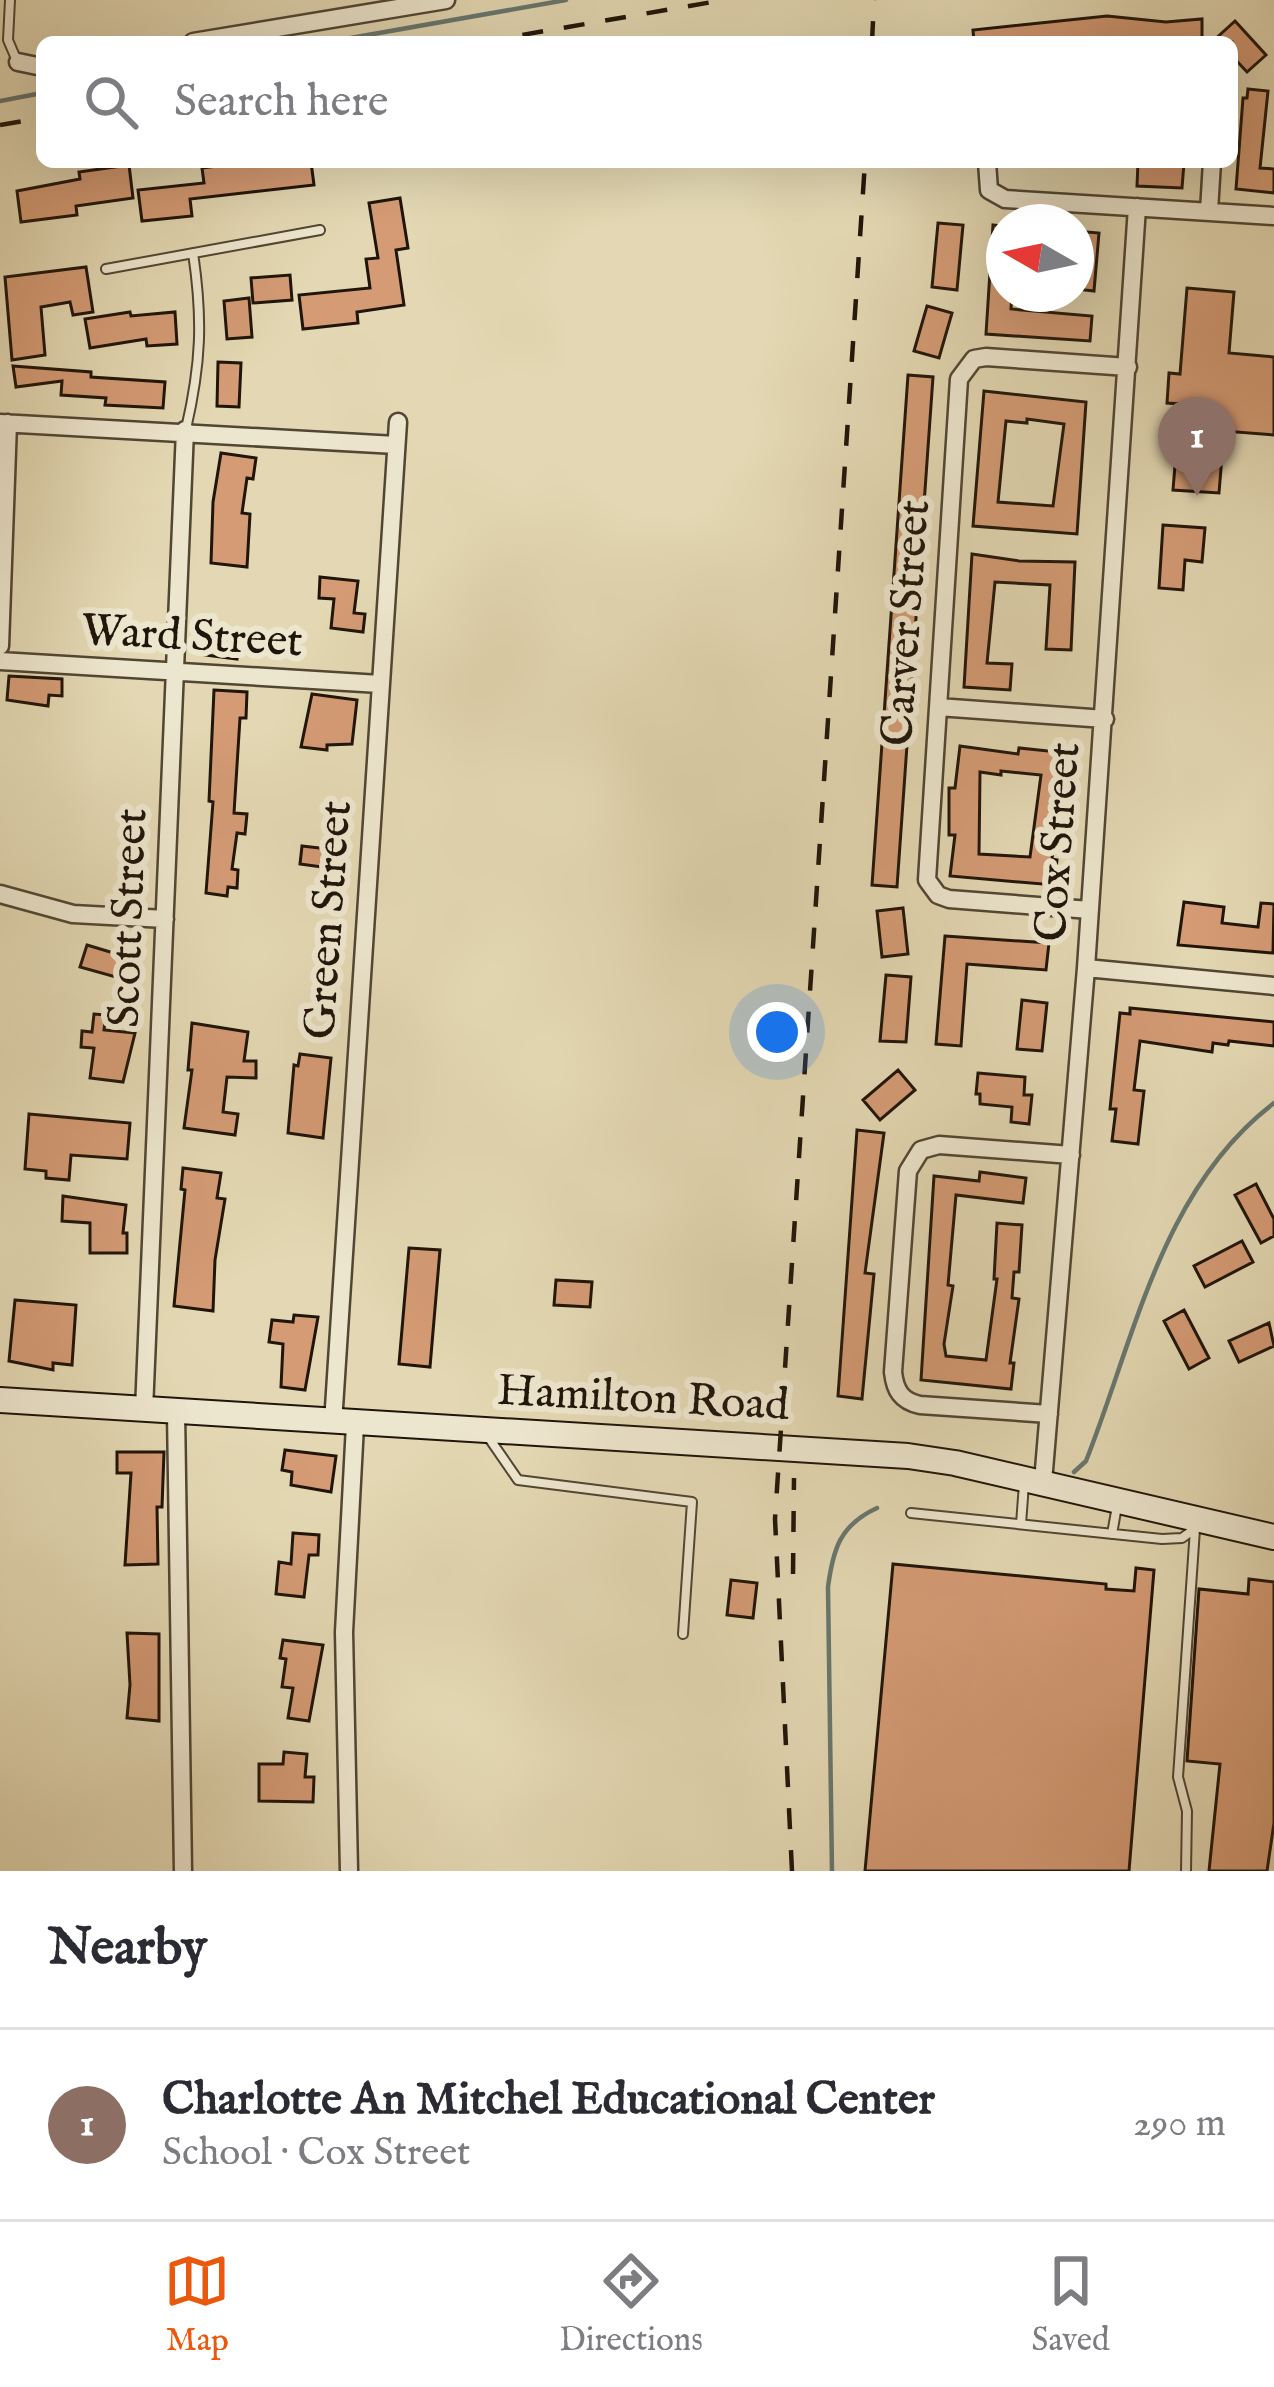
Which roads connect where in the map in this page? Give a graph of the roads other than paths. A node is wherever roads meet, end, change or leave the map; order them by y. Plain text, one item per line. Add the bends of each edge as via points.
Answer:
1 (10, 0) edge
2 (446, 0) edge
3 (229, 36) edge
4 (18, 62) joint
5 (36, 66) edge
6 (987, 168) edge
7 (1212, 168) edge
8 (1137, 207) junction
9 (1209, 211) junction
10 (1274, 216) edge
11 (320, 230) dead end
12 (193, 253) junction
13 (106, 269) dead end
14 (1128, 367) junction
15 (398, 422) dead end
16 (4, 423) edge
17 (185, 430) junction
18 (396, 446) junction
19 (0, 646) edge
20 (0, 661) edge
21 (176, 672) junction
22 (380, 684) junction
23 (938, 707) junction
24 (1105, 719) junction
25 (0, 894) edge
26 (1090, 910) junction
27 (165, 920) junction
28 (1086, 968) junction
29 (1274, 986) edge
30 (1071, 1155) junction
31 (0, 1400) edge
32 (144, 1409) junction
33 (176, 1412) junction
34 (1049, 1414) junction
35 (344, 1424) junction
36 (485, 1432) junction
37 (1034, 1480) junction
38 (1118, 1500) junction
39 (910, 1513) dead end
40 (1021, 1525) junction
41 (1201, 1525) junction
42 (1112, 1534) junction
43 (1274, 1537) edge
44 (683, 1634) dead end
45 (183, 1871) edge
46 (349, 1871) edge
47 (1186, 1871) edge

1 - 4 lane via 8,40
2 - 3 street
4 - 5 street
6 - 8 street via 989,190 1005,199
7 - 9 street
8 - 9 street
8 - 14 street, Cox Street
9 - 10 street
11 - 12 lane
12 - 13 lane
12 - 17 lane via 202,339
14 - 23 street, Carver Street via 986,357 965,367
14 - 24 street, Cox Street
15 - 18 street, Green Street
16 - 17 street
16 - 19 street
17 - 18 street
17 - 21 street, Scott Street
18 - 22 street, Green Street
20 - 21 street, Ward Street
21 - 22 street, Ward Street
21 - 27 street, Scott Street
22 - 35 street, Green Street
23 - 24 street
23 - 26 street, Carver Street via 930,889 949,899
24 - 26 street, Cox Street
25 - 27 street via 73,914
26 - 28 street, Cox Street
27 - 32 street, Scott Street
28 - 29 street
28 - 30 street, Cox Street
30 - 34 street, Cox Street
30 - 34 street via 939,1145 921,1150 908,1171 892,1372 900,1395 920,1406
31 - 32 street, Hamilton Road
32 - 33 street, Hamilton Road
33 - 35 street, Hamilton Road
33 - 45 street
34 - 37 street, Cox Street
35 - 36 street, Hamilton Road
35 - 46 street, Green Street
36 - 37 street, Hamilton Road via 908,1456
36 - 44 lane via 518,1480 692,1502
37 - 38 street, Hamilton Road
37 - 40 lane
38 - 41 street, Hamilton Road
38 - 42 lane
39 - 40 lane
40 - 42 lane
41 - 42 lane via 1182,1538
41 - 43 street, Hamilton Road
41 - 47 lane via 1178,1777 1187,1811

